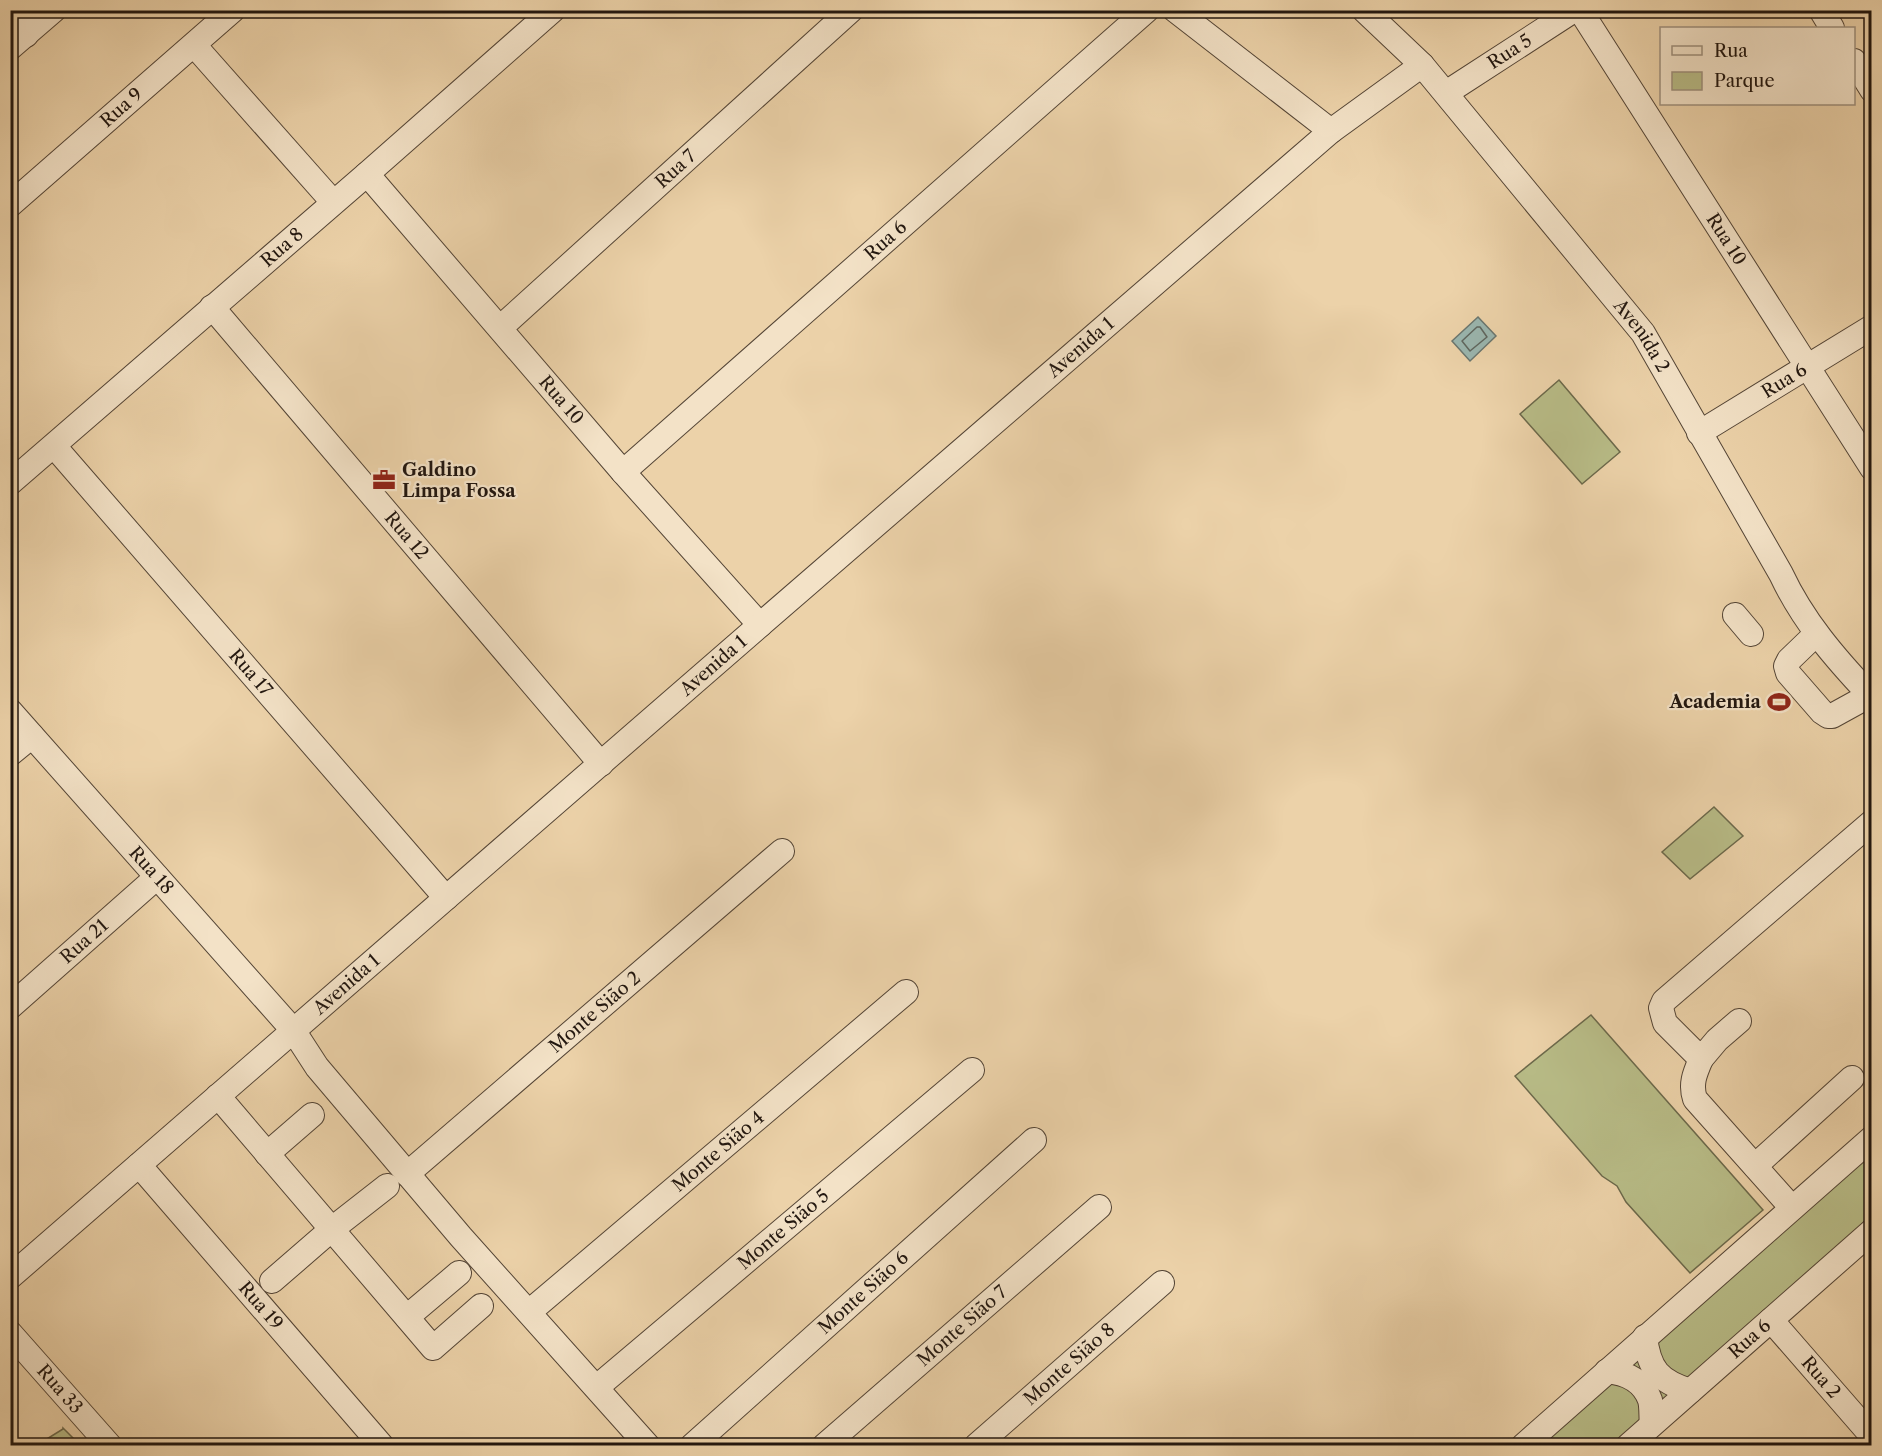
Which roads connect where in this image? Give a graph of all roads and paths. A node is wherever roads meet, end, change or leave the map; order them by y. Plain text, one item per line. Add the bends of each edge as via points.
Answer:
1 (54, 10) edge
2 (233, 10) edge
3 (553, 10) edge
4 (851, 10) edge
5 (1147, 10) edge
6 (1175, 10) edge
7 (1364, 10) edge
8 (1574, 10) edge
9 (1580, 10) edge
10 (1821, 10) edge
11 (1831, 27) edge
12 (16, 33) edge
13 (194, 45) junction
14 (1855, 64) edge
15 (1422, 65) junction
16 (1872, 90) edge
17 (1446, 93) junction
18 (1331, 131) junction
19 (367, 174) junction
20 (333, 202) junction
21 (10, 204) edge
22 (212, 307) junction
23 (1872, 327) edge
24 (500, 328) junction
25 (1807, 366) junction
26 (1699, 433) junction
27 (54, 446) junction
28 (1872, 468) edge
29 (623, 472) junction
30 (10, 483) edge
31 (1735, 615) dead end
32 (760, 625) junction
33 (1751, 634) dead end
34 (1816, 634) junction
35 (1871, 694) edge
36 (10, 711) edge
37 (32, 736) junction
38 (10, 754) edge
39 (601, 764) junction
40 (1872, 822) edge
41 (782, 851) dead end
42 (157, 876) junction
43 (446, 898) junction
44 (906, 992) dead end
45 (10, 1007) edge
46 (1739, 1021) dead end
47 (293, 1030) junction
48 (1701, 1059) junction
49 (972, 1070) dead end
50 (1852, 1078) dead end
51 (218, 1096) junction
52 (312, 1115) dead end
53 (1872, 1138) edge
54 (1034, 1140) dead end
55 (267, 1154) junction
56 (139, 1165) junction
57 (1755, 1166) junction
58 (397, 1180) junction
59 (1099, 1208) dead end
60 (1792, 1208) junction
61 (332, 1229) junction
62 (1872, 1231) edge
63 (459, 1273) dead end
64 (10, 1277) edge
65 (272, 1281) dead end
66 (1162, 1283) dead end
67 (481, 1306) dead end
68 (529, 1312) junction
69 (407, 1317) junction
70 (1771, 1320) junction
71 (10, 1333) edge
72 (1645, 1337) junction
73 (1607, 1371) junction
74 (597, 1387) junction
75 (1690, 1391) junction
76 (1652, 1424) junction
77 (1872, 1436) edge
78 (110, 1446) edge
79 (382, 1446) edge
80 (648, 1446) edge
81 (692, 1446) edge
82 (824, 1446) edge
83 (976, 1446) edge
84 (1523, 1446) edge
85 (1628, 1446) edge

1 - 12 street
2 - 13 street, Rua 9
3 - 19 street, Rua 8
4 - 24 street, Rua 7
5 - 29 street, Rua 6
6 - 18 street
7 - 15 street, Avenida 2
8 - 17 street, Rua 5
9 - 25 street, Rua 10
10 - 11 street
13 - 20 street
13 - 21 street, Rua 9
14 - 16 street
15 - 17 street, Avenida 2
15 - 18 street, Avenida 1
17 - 26 street, Avenida 2 via 1642,333
18 - 32 street, Avenida 1
19 - 20 street, Rua 8
19 - 24 street, Rua 10
20 - 22 street, Rua 8
22 - 27 street, Rua 8
22 - 39 street, Rua 12
23 - 25 street, Rua 6
24 - 29 street, Rua 10
25 - 26 street, Rua 6
25 - 28 street, Rua 10
26 - 34 street, Avenida 2
27 - 30 street, Rua 8
27 - 43 street, Rua 17
29 - 32 street, Rua 10
31 - 33 street
32 - 39 street, Avenida 1
34 - 35 street, Avenida 2
34 - 35 street via 1786,666 1822,712 1832,716
36 - 37 street, Rua 18
37 - 38 street
37 - 42 street, Rua 18
39 - 43 street, Avenida 1
40 - 48 street via 1664,1001 1660,1008 1665,1023
41 - 58 street, Monte Sião 2
42 - 45 street, Rua 21
42 - 47 street, Rua 18
43 - 47 street, Avenida 1
44 - 68 street, Monte Sião 4
46 - 48 street
47 - 51 street, Avenida 1
47 - 58 street, Rua 18
48 - 57 street via 1693,1082 1695,1099
49 - 74 street, Monte Sião 5
50 - 57 street
51 - 55 street
51 - 56 street, Avenida 1
52 - 55 street
53 - 60 street
54 - 81 street, Monte Sião 6
55 - 61 street
56 - 64 street, Avenida 1
56 - 79 street, Rua 19
57 - 60 street
58 - 61 street, Monte Sião 2
58 - 68 street, Rua 18 via 461,1238
59 - 82 street, Monte Sião 7
60 - 72 street
61 - 65 street, Monte Sião 2
61 - 69 street
62 - 70 street, Rua 6
63 - 69 street
66 - 83 street, Monte Sião 8
67 - 69 street via 433,1348
68 - 74 street, Rua 18
70 - 75 street, Rua 6
70 - 77 street, Rua 2
71 - 78 street, Rua 33
72 - 73 street
72 - 75 street via 1649,1360 1660,1377
73 - 76 street via 1625,1374 1640,1384 1650,1400
73 - 84 street
74 - 80 street, Rua 18
75 - 76 street, Rua 6
76 - 85 street, Rua 6

